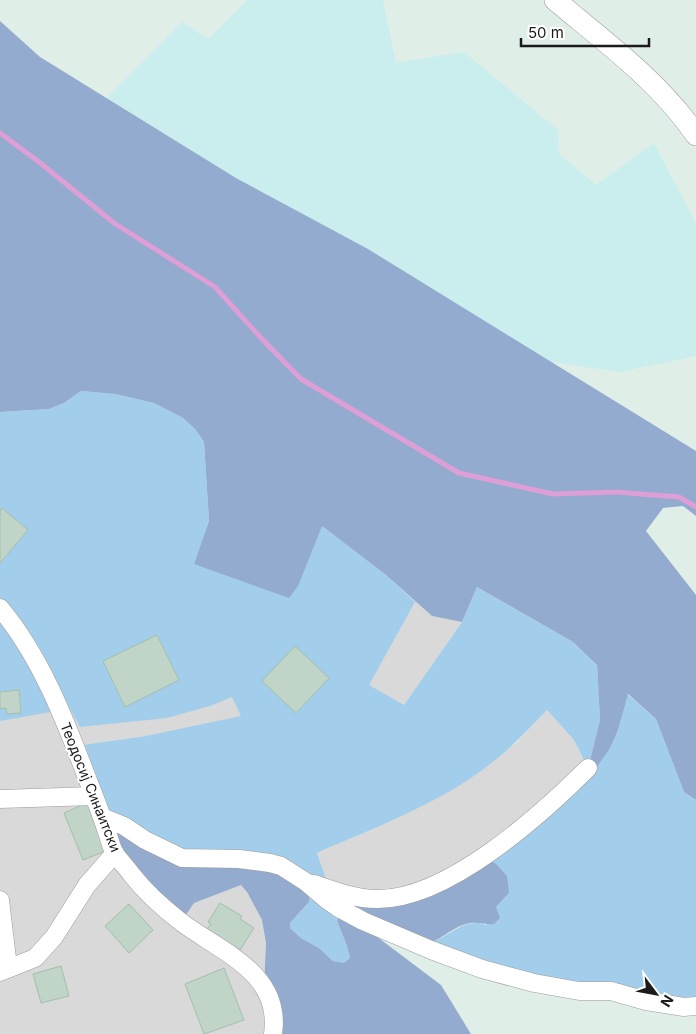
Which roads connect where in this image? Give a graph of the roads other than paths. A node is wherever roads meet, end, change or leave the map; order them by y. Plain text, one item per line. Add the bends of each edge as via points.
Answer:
1 (555, 0) edge
2 (696, 135) edge
3 (0, 608) edge
4 (588, 768) dead end
5 (94, 796) junction
6 (0, 800) edge
7 (102, 817) junction
8 (115, 853) junction
9 (306, 882) junction
10 (0, 900) edge
11 (4, 969) edge
12 (696, 1006) edge
13 (273, 1034) edge

1 - 2 street via 658,88
3 - 5 street, Теодосиј Синаитски via 25,642 50,690
4 - 9 street via 562,795 515,834 462,870 423,890 378,899
5 - 6 street
5 - 7 street, Теодосиј Синаитски
7 - 8 street, Теодосиј Синаитски
7 - 9 street via 182,858 270,863 293,872
8 - 11 street via 87,885 54,937 35,958
8 - 13 street, Теодосиј Синаитски via 160,904 242,962 264,986 272,1006
9 - 12 street via 326,900 363,921 482,969 579,991 611,992 646,1001
10 - 11 street

